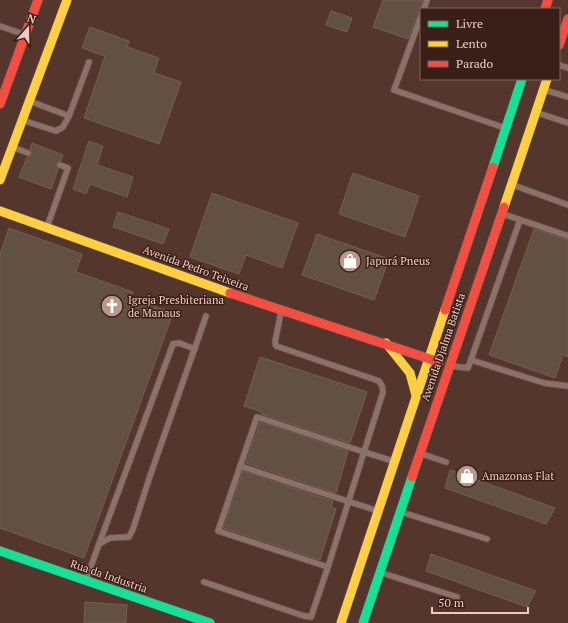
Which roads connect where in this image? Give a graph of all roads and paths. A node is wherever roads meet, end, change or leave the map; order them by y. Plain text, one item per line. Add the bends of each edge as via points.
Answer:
1 (38, 0) edge
2 (67, 0) edge
3 (420, 19) edge
4 (568, 19) edge
5 (0, 26) edge
6 (25, 34) junction
7 (565, 36) edge
8 (89, 62) dead end
9 (522, 80) edge
10 (547, 80) edge
11 (544, 89) junction
12 (568, 97) edge
13 (30, 101) junction
14 (0, 104) edge
15 (536, 113) junction
16 (69, 116) junction
17 (23, 120) junction
18 (568, 123) edge
19 (506, 128) junction
20 (13, 147) junction
21 (28, 153) dead end
22 (60, 165) dead end
23 (0, 180) edge
24 (511, 184) junction
25 (568, 205) edge
26 (0, 211) edge
27 (500, 213) junction
28 (520, 220) junction
29 (47, 228) junction
30 (568, 236) edge
31 (281, 310) junction
32 (206, 316) dead end
33 (386, 344) junction
34 (195, 349) junction
35 (430, 359) junction
36 (471, 360) junction
37 (449, 366) junction
38 (568, 386) edge
39 (416, 400) junction
40 (364, 452) junction
41 (420, 453) junction
42 (395, 461) junction
43 (446, 462) dead end
44 (240, 466) junction
45 (348, 501) junction
46 (378, 511) junction
47 (401, 512) junction
48 (487, 539) dead end
49 (100, 544) junction
50 (0, 551) edge
51 (328, 567) junction
52 (380, 572) junction
53 (86, 580) junction
54 (204, 582) dead end
55 (457, 596) dead end
56 (210, 623) edge
57 (341, 623) edge
58 (363, 623) edge

1 - 6 main road
2 - 13 main road
3 - 19 lane via 394,90
4 - 7 main road
5 - 6 lane
6 - 14 main road
8 - 16 lane
9 - 19 main road, Avenida Djalma Batista
10 - 11 main road, Avenida Djalma Batista
11 - 12 lane
11 - 15 main road, Avenida Djalma Batista
13 - 16 lane
13 - 17 main road
15 - 18 lane
15 - 24 main road, Avenida Djalma Batista
16 - 17 lane via 63,127 56,131
17 - 20 main road
19 - 35 main road, Avenida Djalma Batista
20 - 21 lane
20 - 23 main road
22 - 29 lane via 68,168
24 - 25 lane
24 - 27 main road, Avenida Djalma Batista
26 - 29 main road, Avenida Pedro Teixeira
27 - 28 lane
27 - 37 main road, Avenida Djalma Batista
28 - 30 lane
28 - 36 lane
29 - 31 main road, Avenida Pedro Teixeira
31 - 33 main road, Avenida Pedro Teixeira
31 - 40 lane via 276,346 379,381 382,386 383,392
32 - 34 lane
33 - 35 main road, Avenida Pedro Teixeira
33 - 39 main road via 411,372 415,383
34 - 49 lane via 133,529 129,537 110,538
34 - 49 lane via 179,343 173,344
35 - 37 main road, Avenida Pedro Teixeira
35 - 39 main road, Avenida Djalma Batista
36 - 37 lane via 468,368
36 - 38 lane via 544,383
37 - 41 main road, Avenida Djalma Batista
39 - 42 main road, Avenida Djalma Batista
40 - 42 lane
40 - 44 lane via 257,417
40 - 45 lane
41 - 43 lane
41 - 47 main road, Avenida Djalma Batista
42 - 46 main road, Avenida Djalma Batista
44 - 45 lane
44 - 51 lane via 218,531
45 - 46 lane
45 - 51 lane
46 - 57 main road, Avenida Djalma Batista
47 - 48 lane
47 - 52 main road, Avenida Djalma Batista
49 - 53 lane
50 - 53 main road, Rua da Industria
51 - 54 lane via 311,617
52 - 55 lane
52 - 58 main road, Avenida Djalma Batista
53 - 56 main road, Rua da Industria

